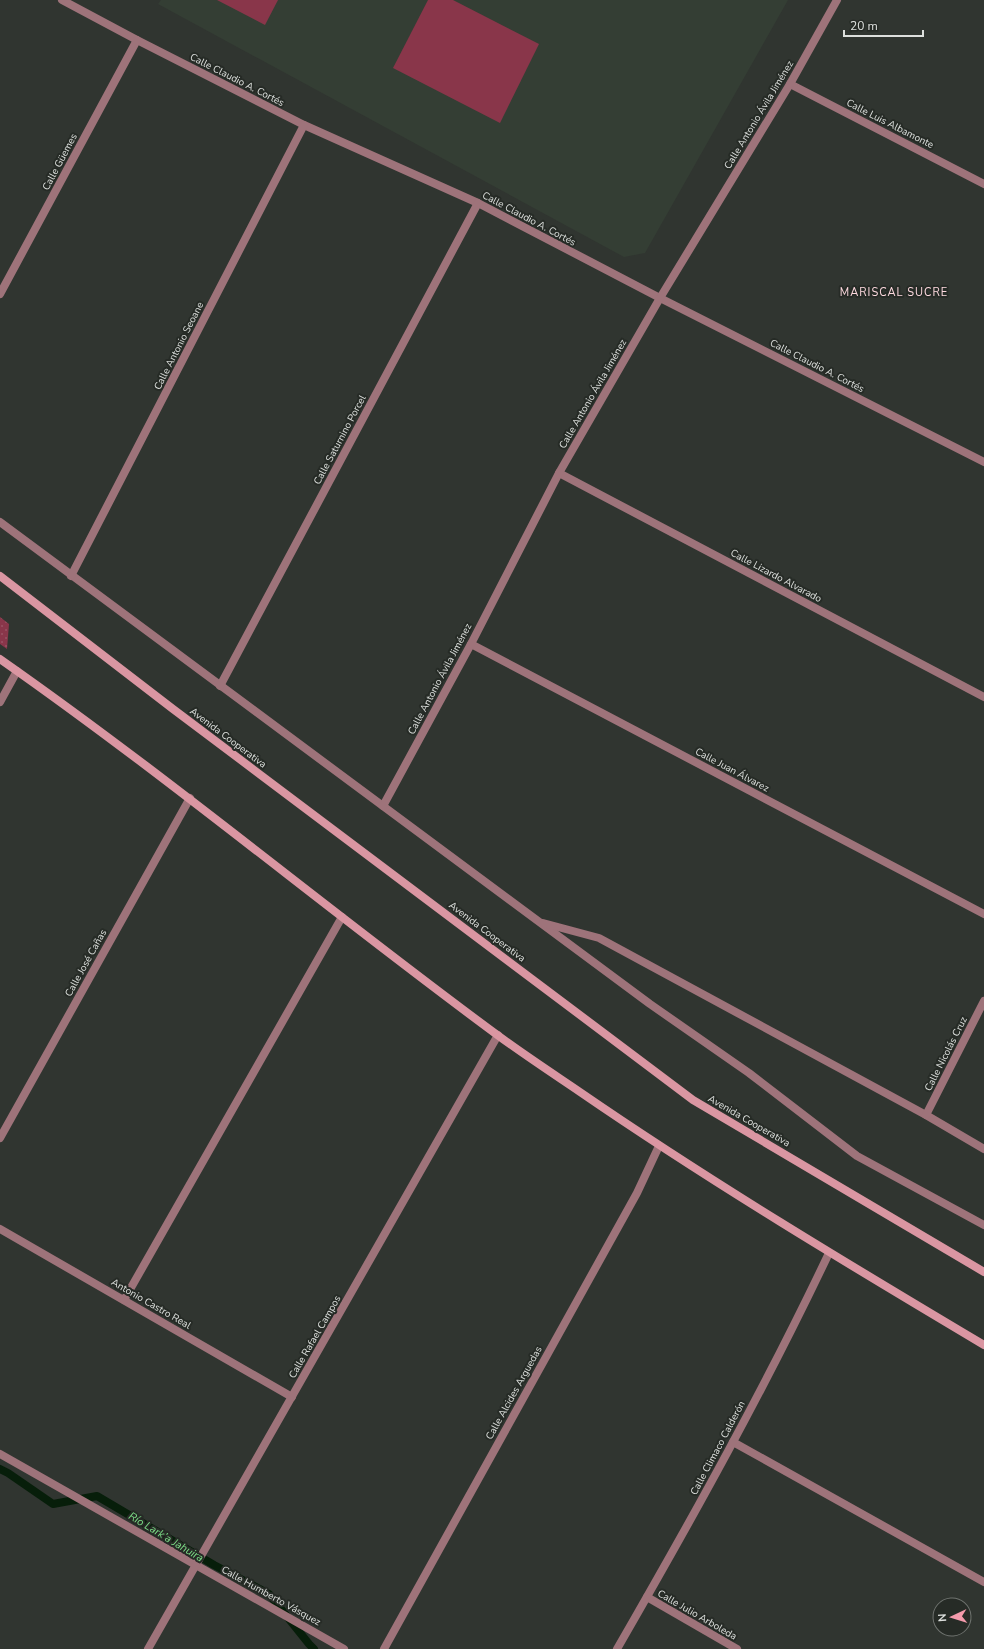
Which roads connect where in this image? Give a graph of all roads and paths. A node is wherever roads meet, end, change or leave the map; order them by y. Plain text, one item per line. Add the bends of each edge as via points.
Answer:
1 (62, 0) edge
2 (837, 0) edge
3 (137, 40) junction
4 (790, 84) junction
5 (304, 125) junction
6 (983, 180) edge
7 (478, 203) junction
8 (0, 294) edge
9 (660, 298) junction
10 (984, 462) edge
11 (558, 473) junction
12 (0, 522) edge
13 (0, 576) edge
14 (72, 576) junction
15 (471, 644) junction
16 (0, 659) edge
17 (17, 671) junction
18 (220, 686) junction
19 (984, 697) edge
20 (0, 702) edge
21 (190, 798) junction
22 (383, 806) junction
23 (984, 914) edge
24 (342, 917) junction
25 (539, 922) junction
26 (984, 1001) edge
27 (498, 1035) junction
28 (926, 1115) junction
29 (0, 1138) edge
30 (659, 1146) junction
31 (984, 1149) edge
32 (984, 1225) edge
33 (0, 1229) edge
34 (829, 1252) junction
35 (984, 1272) edge
36 (124, 1300) junction
37 (984, 1345) edge
38 (292, 1397) junction
39 (733, 1442) junction
40 (0, 1454) edge
41 (195, 1565) junction
42 (984, 1582) edge
43 (647, 1597) junction
44 (148, 1649) edge
45 (344, 1649) edge
46 (384, 1649) edge
47 (617, 1649) edge
48 (737, 1649) edge

1 - 3 street, Calle Claudio A. Cortés
2 - 4 street, Calle Antonio Ávila Jiménez
3 - 5 street, Calle Claudio A. Cortés
3 - 8 street, Calle Güemes
4 - 6 street, Calle Luis Albamonte
4 - 9 street, Calle Antonio Ávila Jiménez
5 - 7 street, Calle Claudio A. Cortés
5 - 14 street, Calle Antonio Seoane
7 - 9 street, Calle Claudio A. Cortés
7 - 18 street, Calle Saturnino Porcel
9 - 10 street, Calle Claudio A. Cortés
9 - 11 street, Calle Antonio Ávila Jiménez
11 - 15 street, Calle Antonio Ávila Jiménez
11 - 19 street, Calle Lizardo Alvarado
12 - 14 street
13 - 35 street, Avenida Cooperativa via 693,1100
14 - 18 street
15 - 22 street, Calle Antonio Ávila Jiménez
15 - 23 street, Calle Juan Álvarez
16 - 17 street
17 - 20 street
17 - 21 street
18 - 22 street
21 - 24 street
21 - 29 street, Calle José Cañas
22 - 25 street
24 - 27 street
24 - 36 street
25 - 28 street via 599,938
25 - 32 street via 749,1073 857,1156
26 - 28 street, Calle Nicolás Cruz
27 - 30 street
27 - 38 street, Calle Rafael Campos
28 - 31 street
30 - 34 street
30 - 46 street, Calle Alcides Arguedas via 637,1193
33 - 36 street, Antonio Castro Real
34 - 37 street
34 - 39 street, Calle Climaco Calderón
36 - 38 street, Antonio Castro Real
38 - 41 street, Calle Rafael Campos
39 - 42 street
39 - 43 street, Calle Climaco Calderón
40 - 41 street, Calle Humberto Vásquez
41 - 44 street, Calle Rafael Campos
41 - 45 street, Calle Humberto Vásquez
43 - 47 street, Calle Climaco Calderón
43 - 48 street, Calle Julio Arboleda

